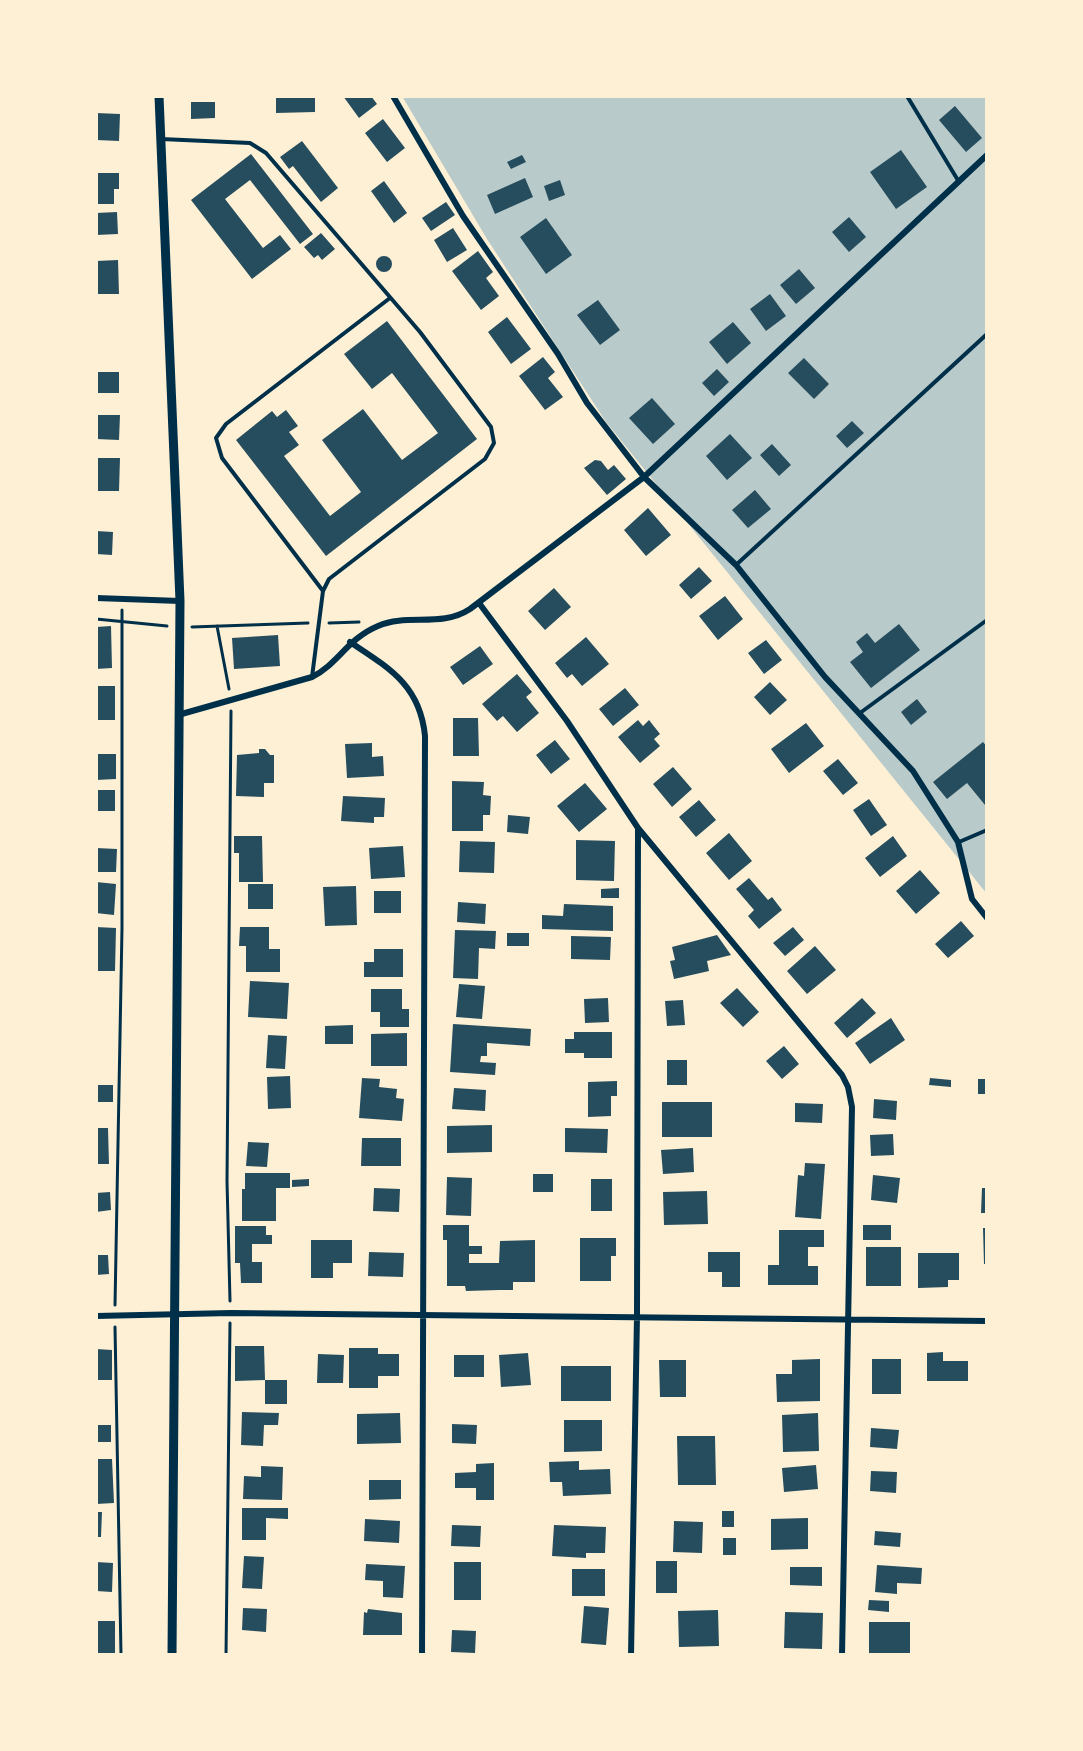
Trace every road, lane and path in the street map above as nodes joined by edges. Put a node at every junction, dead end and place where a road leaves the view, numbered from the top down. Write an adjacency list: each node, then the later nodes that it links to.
1 (159, 96): 4 (street)
2 (393, 96): 9 (street)
3 (908, 96): 6 (lane)
4 (160, 139): 7 (lane); 14 (street)
5 (987, 154): 6 (street)
6 (959, 182): 9 (street)
7 (390, 298): 11 (lane); 11 (lane)
8 (987, 334): 10 (lane)
9 (644, 477): 10 (street); 15 (street)
10 (736, 565): 26 (street)
11 (323, 591): 20 (lane)
12 (96, 598): 13 (street)
13 (122, 601): 14 (street); 18 (path)
14 (180, 601): 22 (street)
15 (479, 603): 23 (street); 28 (street)
16 (96, 619): 18 (path)
17 (987, 620): 26 (lane)
18 (121, 622): 22 (path); 36 (path)
19 (367, 622): 20 (path)
20 (319, 623): 21 (path); 24 (lane)
21 (217, 626): 22 (path); 25 (path)
22 (179, 628): 27 (street)
23 (350, 642): 24 (street); 34 (street)
24 (312, 677): 25 (street)
25 (231, 700): 27 (street); 33 (path)
26 (859, 713): 30 (street)
27 (178, 715): 32 (street)
28 (638, 828): 37 (street); 38 (street)
29 (987, 830): 30 (lane)
30 (958, 842): 31 (street)
31 (987, 918)
32 (174, 1313): 33 (street); 36 (street); 41 (street)
33 (231, 1313): 34 (street); 42 (path)
34 (425, 1315): 37 (street); 43 (street)
35 (96, 1316): 36 (street)
36 (115, 1316): 40 (path)
37 (637, 1316): 38 (street); 44 (street)
38 (848, 1320): 39 (street); 45 (street)
39 (987, 1321)
40 (121, 1655)
41 (172, 1655)
42 (226, 1655)
43 (422, 1655)
44 (631, 1655)
45 (842, 1655)

